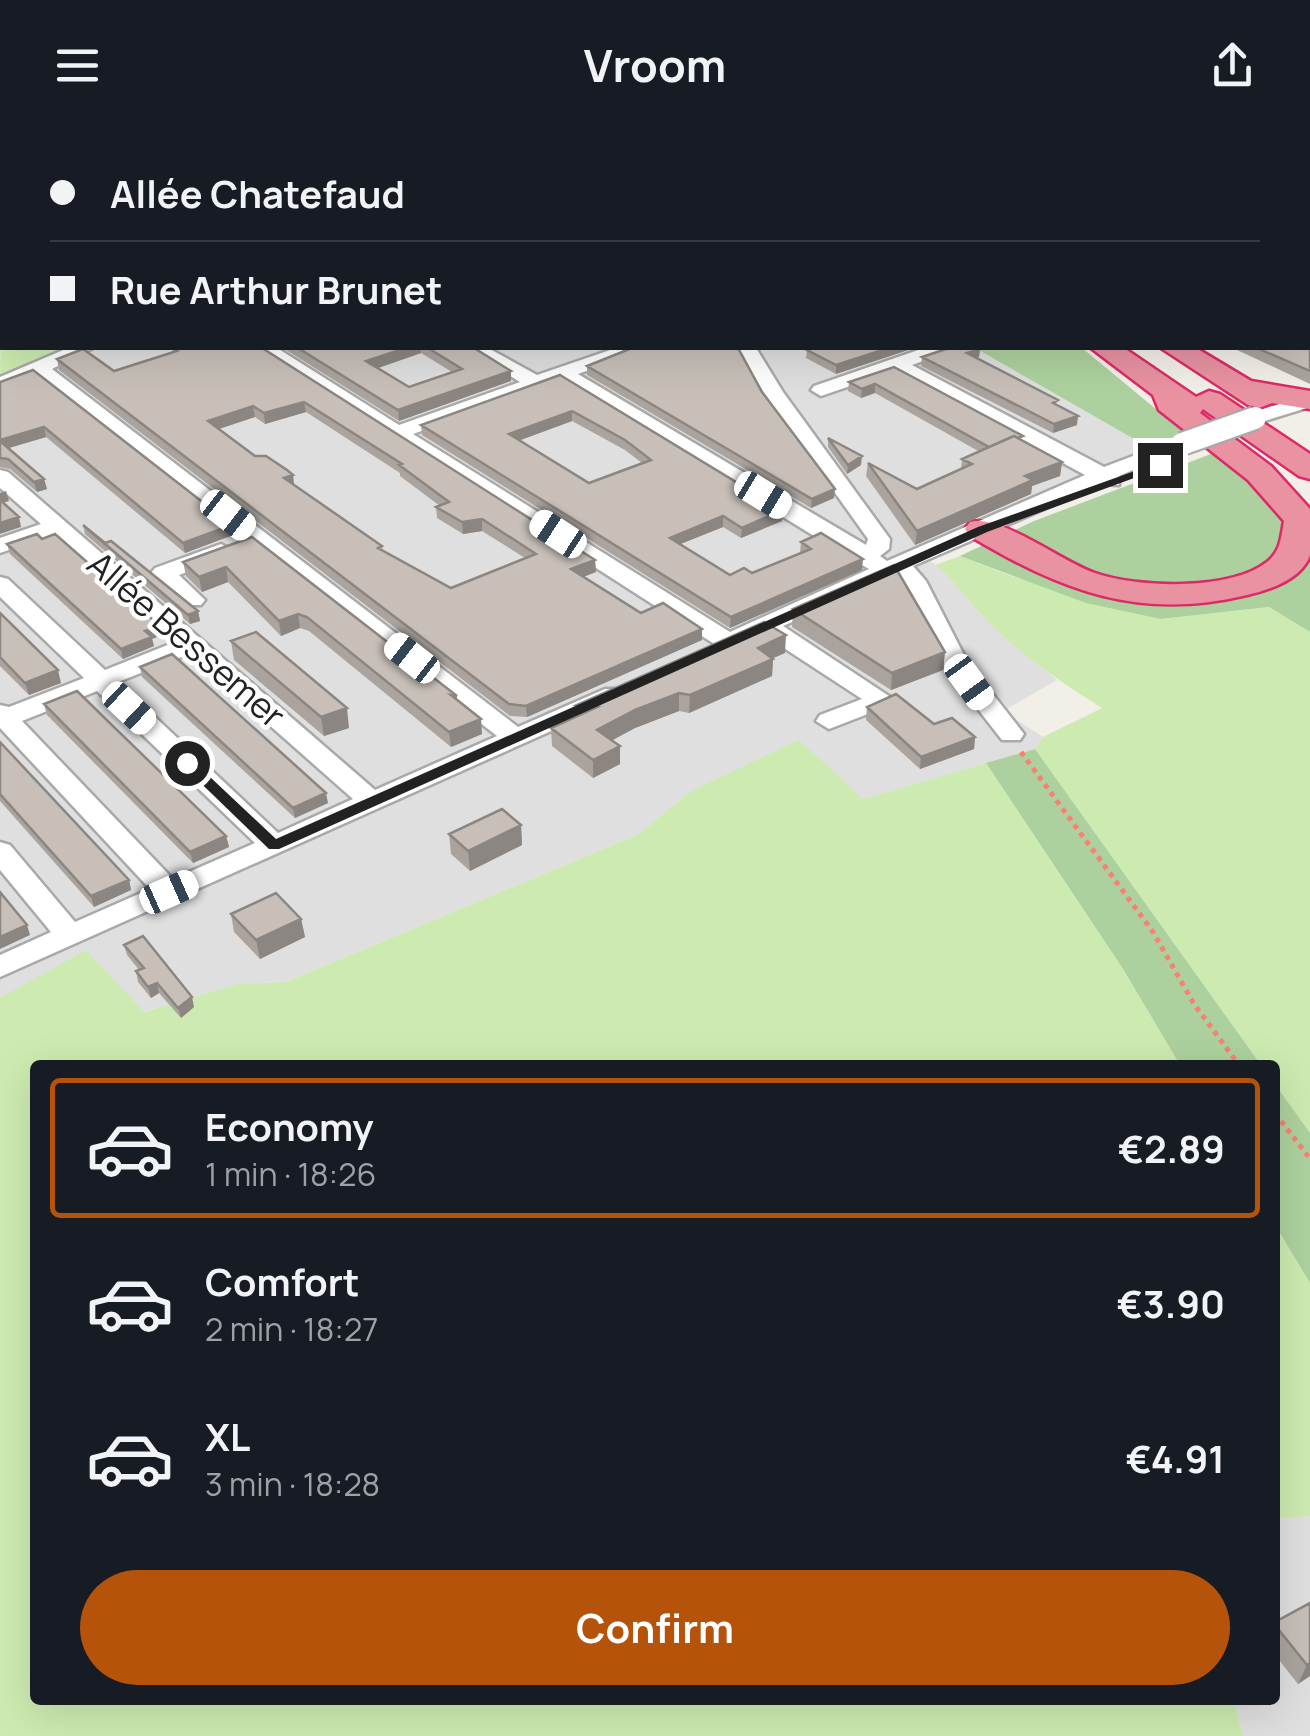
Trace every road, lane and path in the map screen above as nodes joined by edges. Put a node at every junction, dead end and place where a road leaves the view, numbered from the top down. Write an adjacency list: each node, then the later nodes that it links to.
1 (79, 350): 11 (street)
2 (267, 350): 20 (street)
3 (479, 350): 13 (street)
4 (628, 350): 12 (street)
5 (748, 350): 29 (street)
6 (935, 350): 10 (street)
7 (1109, 350): 16 (highway)
8 (1137, 350): 21 (highway)
9 (1179, 350): 19 (highway)
10 (896, 364): 15 (street); 23 (street)
11 (39, 368): 14 (street); 27 (street)
12 (562, 374): 13 (street); 29 (street)
13 (536, 382): 20 (street)
14 (0, 384)
15 (820, 390)
16 (1167, 390): 24 (highway); 26 (highway)
17 (1310, 400): 19 (highway)
18 (1310, 408): 19 (street)
19 (1262, 414): 23 (street)
20 (398, 432): 34 (street)
21 (1310, 469)
22 (0, 477): 25 (street, Allée Bessemer)
23 (1107, 478): 26 (street)
24 (1310, 491)
25 (55, 527): 28 (street); 35 (street, Allée Bessemer)
26 (982, 529): 30 (street)
27 (257, 538): 32 (street); 42 (street)
28 (0, 546)
29 (863, 556): 30 (street)
30 (894, 568): 33 (street); 41 (street)
31 (0, 584): 37 (street)
32 (193, 600)
33 (766, 626): 34 (street); 40 (street)
34 (728, 642): 36 (street)
35 (190, 645): 37 (street); 43 (street, Allée Bessemer)
36 (695, 657)
37 (100, 680): 39 (street); 44 (street)
38 (645, 680): 42 (street)
39 (2, 717): 46 (street)
40 (829, 721)
41 (1011, 734): 49 (path)
42 (516, 738): 43 (street)
43 (372, 801): 44 (street)
44 (274, 845): 46 (street)
45 (0, 851): 47 (street)
46 (169, 892): 47 (street)
47 (70, 935): 48 (street)
48 (0, 967)
49 (1235, 1060)
50 (1280, 1120): 51 (path)
51 (1310, 1159)

